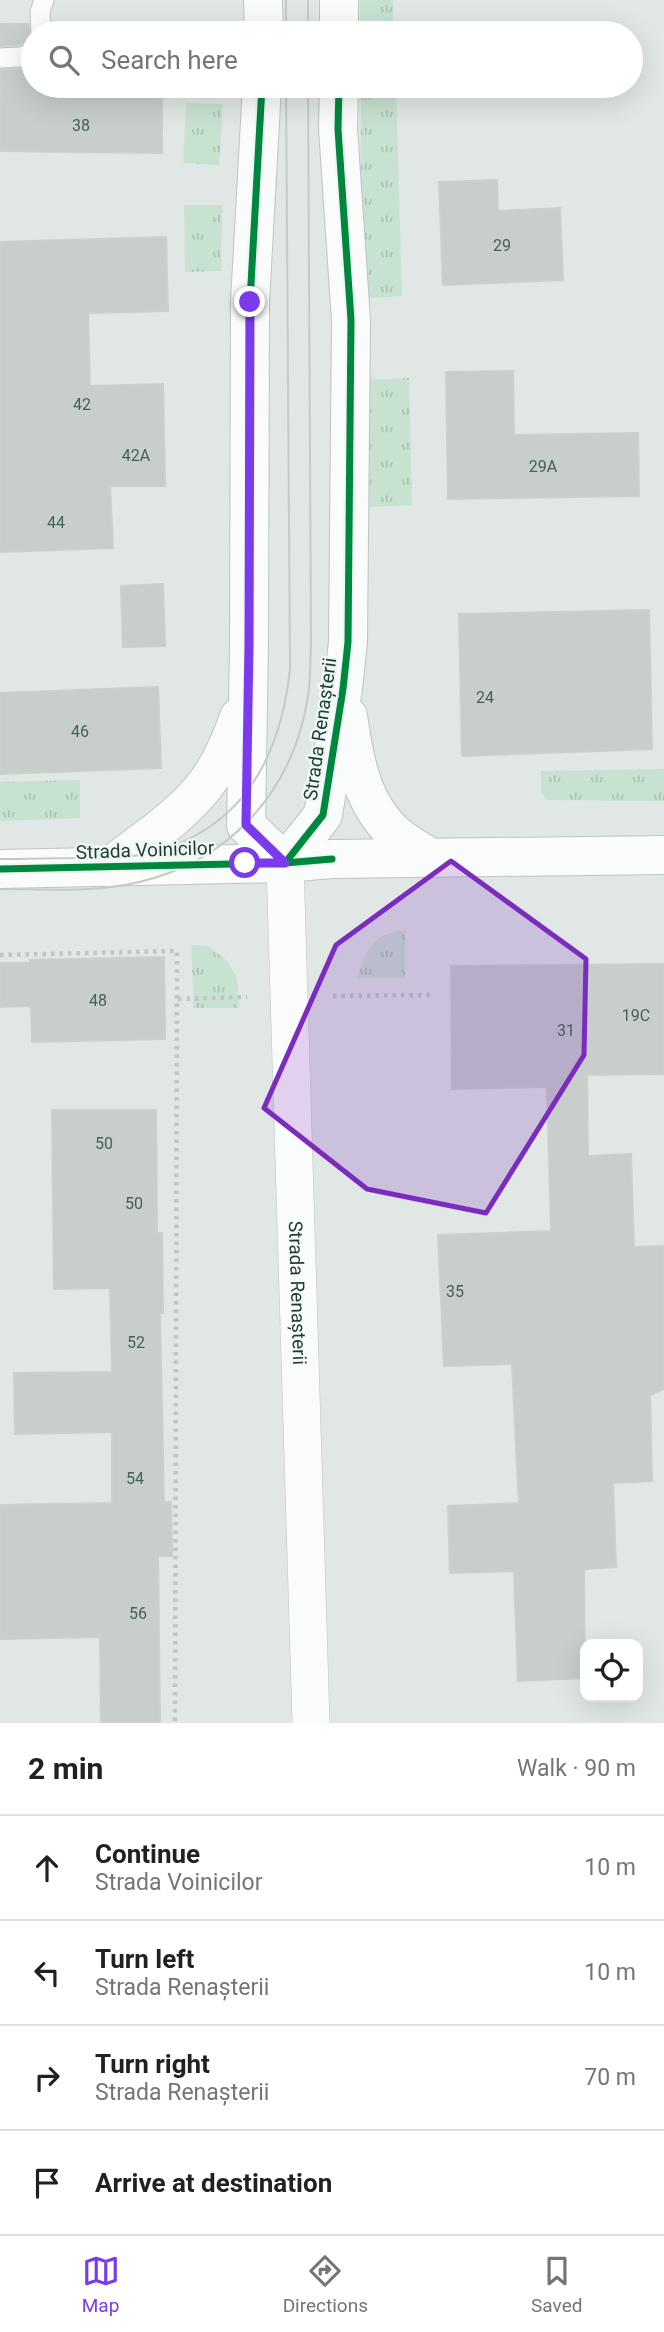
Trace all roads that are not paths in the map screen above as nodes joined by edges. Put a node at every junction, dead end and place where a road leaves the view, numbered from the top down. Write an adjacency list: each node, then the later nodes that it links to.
1 (44, 0): 4 (lane)
2 (263, 0): 5 (street)
3 (339, 0): 6 (street)
4 (40, 21)
5 (264, 21)
6 (339, 21)
7 (21, 57): 8 (lane)
8 (0, 58)
9 (261, 98): 11 (street)
10 (338, 98): 12 (street, Strada Renașterii)
11 (248, 678): 15 (street); 16 (street)
12 (343, 689): 14 (street); 15 (street, Strada Renașterii)
13 (664, 855): 14 (street, Strada Voinicilor)
14 (430, 858): 15 (street, Strada Voinicilor)
15 (285, 863): 16 (street, Strada Voinicilor); 18 (street, Strada Renașterii)
16 (108, 867): 17 (street, Strada Voinicilor)
17 (0, 869)
18 (311, 1723)

